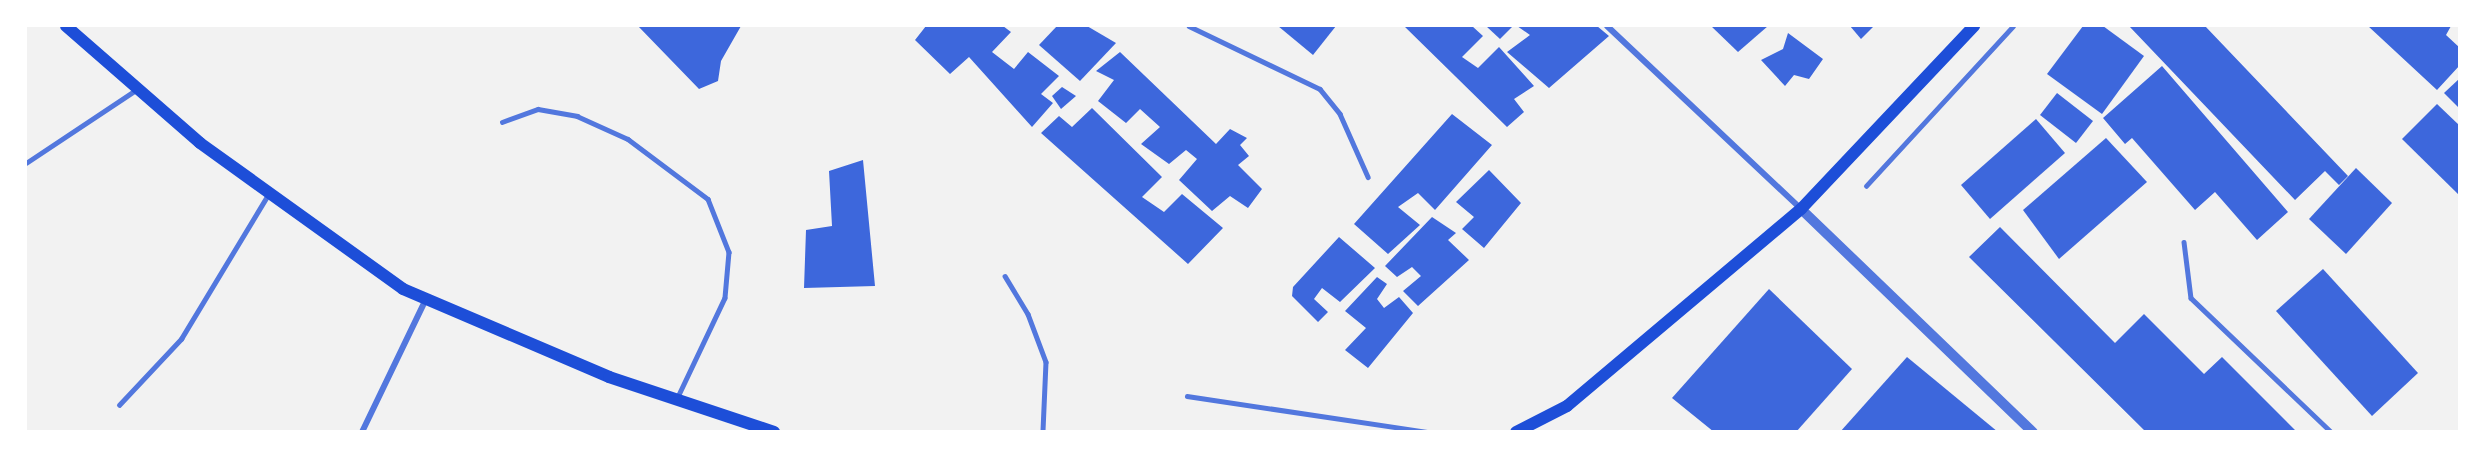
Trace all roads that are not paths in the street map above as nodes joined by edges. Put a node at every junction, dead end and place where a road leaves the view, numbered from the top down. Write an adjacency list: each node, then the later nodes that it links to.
1 (66, 26): 6 (main road)
2 (1189, 26): 9 (lane)
3 (1607, 26): 12 (street)
4 (1974, 26): 12 (main road)
5 (2013, 26): 10 (lane)
6 (138, 89): 8 (lane); 11 (main road)
7 (502, 122): 17 (lane)
8 (26, 163)
9 (1368, 177)
10 (1866, 186)
11 (268, 195): 15 (main road); 18 (lane)
12 (1801, 209): 23 (main road); 24 (street)
13 (2184, 242): 25 (lane)
14 (1005, 276): 21 (lane)
15 (426, 299): 17 (main road); 19 (street)
16 (1187, 396): 22 (lane)
17 (677, 400): 20 (main road)
18 (119, 405)
19 (362, 432)
20 (774, 432)
21 (1044, 432)
22 (1428, 432)
23 (1516, 432)
24 (2033, 432)
25 (2331, 432)

